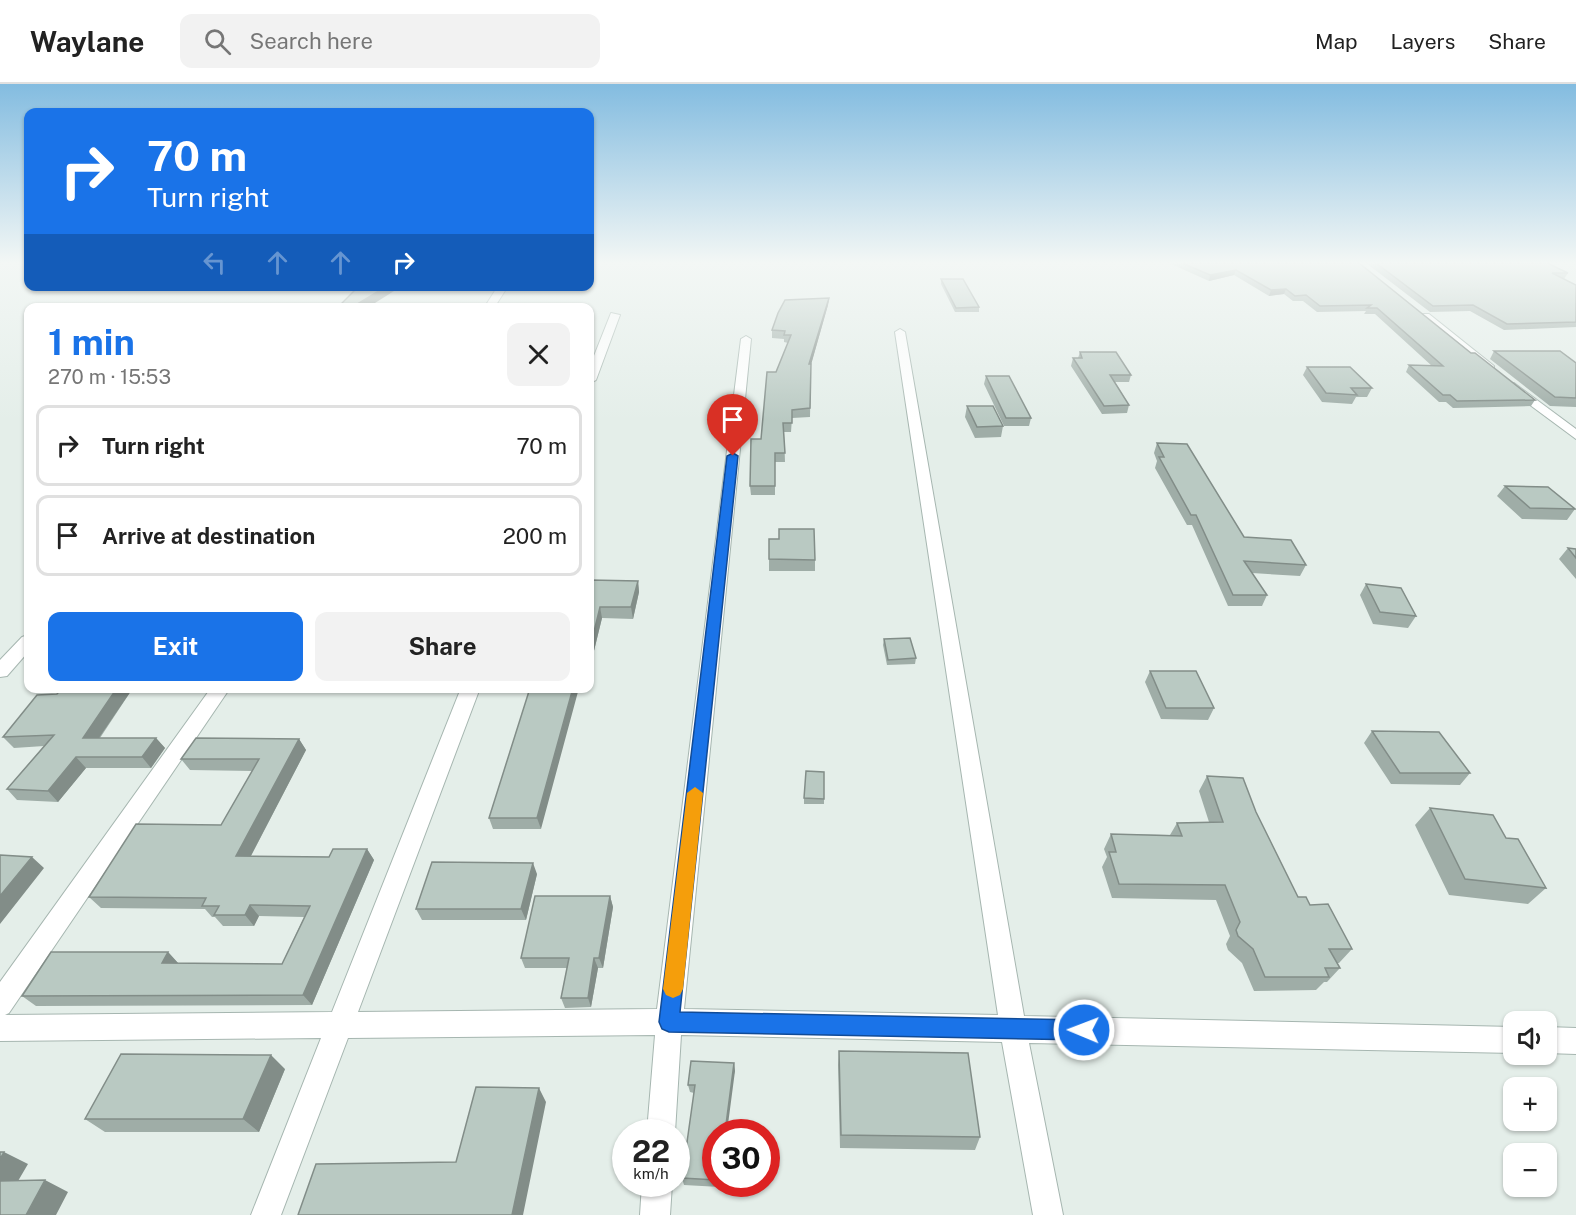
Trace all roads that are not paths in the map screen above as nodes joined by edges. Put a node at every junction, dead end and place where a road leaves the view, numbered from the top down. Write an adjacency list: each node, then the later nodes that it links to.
1 (615, 315): 5 (street)
2 (1424, 316): 6 (street)
3 (900, 332): 15 (street)
4 (746, 339): 12 (street)
5 (594, 370)
6 (1576, 435)
7 (24, 645): 8 (street)
8 (0, 671)
9 (218, 693): 11 (street)
10 (469, 693): 13 (street)
11 (0, 1004)
12 (669, 1022): 13 (street); 15 (street); 19 (street)
13 (341, 1026): 14 (street); 21 (street)
14 (0, 1028)
15 (1013, 1029): 16 (street); 23 (street)
16 (1503, 1040)
17 (1557, 1040): 18 (street)
18 (1576, 1041)
19 (662, 1119)
20 (656, 1197): 22 (street)
21 (266, 1215)
22 (655, 1215)
23 (1048, 1215)

